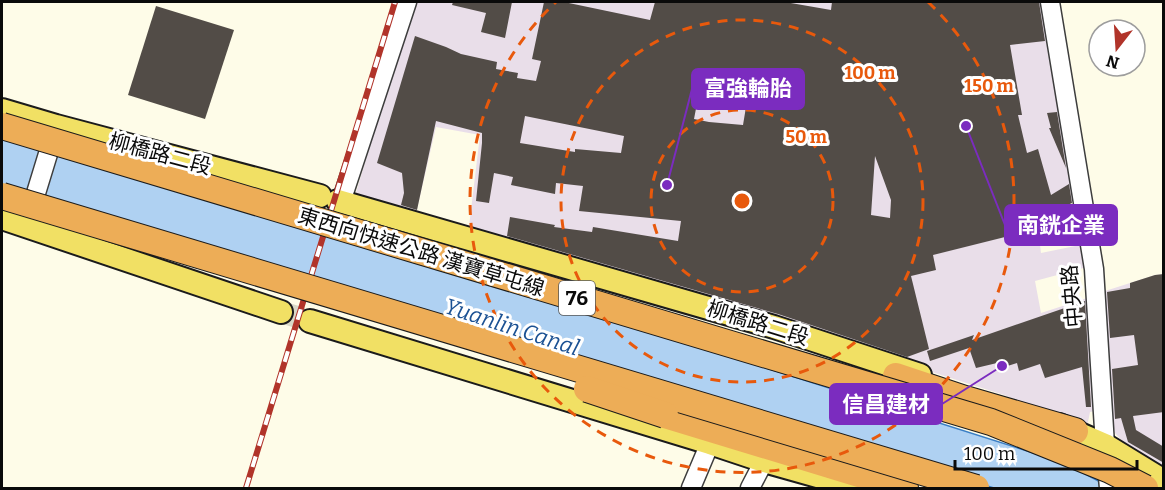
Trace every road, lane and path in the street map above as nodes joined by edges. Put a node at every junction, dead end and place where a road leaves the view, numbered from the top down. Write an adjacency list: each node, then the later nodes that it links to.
1 (407, 2): 7 (street)
2 (1050, 2): 15 (street, 中央路)
3 (2, 110): 5 (main road, 柳橋路二段)
4 (2, 126): 5 (highway, 東西向快速公路 漢寶草屯線 / 76, bridge)
5 (56, 139): 7 (main road, 柳橋路二段); 10 (street); 13 (highway); 24 (highway, 東西向快速公路 漢寶草屯線 / 76, bridge)
6 (2, 196): 9 (highway, bridge)
7 (333, 200): 13 (main road, 柳橋路二段)
8 (2, 218): 10 (main road)
9 (92, 223): 22 (highway, bridge); 23 (highway, bridge)
10 (26, 226): 11 (main road)
11 (281, 312)
12 (310, 321): 14 (main road)
13 (1075, 431): 15 (main road, 柳橋路二段)
14 (710, 443): 16 (main road); 19 (street)
15 (1105, 445): 17 (main road, 柳橋路二段); 18 (street, 中央路)
16 (764, 461): 20 (street); 21 (main road)
17 (1164, 481)
18 (1109, 482)
19 (691, 489)
20 (750, 489)
21 (860, 489)
22 (905, 489)
23 (976, 489)
24 (1145, 489)

